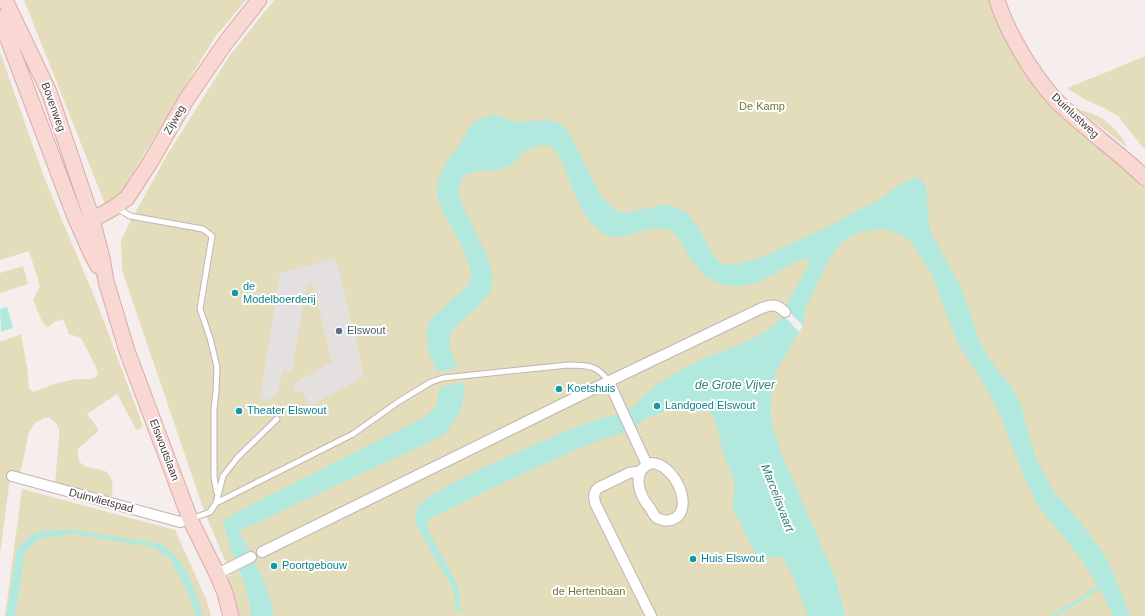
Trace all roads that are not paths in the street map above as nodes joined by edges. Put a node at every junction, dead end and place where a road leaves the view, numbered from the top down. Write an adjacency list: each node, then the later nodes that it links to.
1 (5, 0): 7 (street, Bovenweg)
2 (259, 0): 6 (street, Zijweg)
3 (997, 0): 5 (street, Duinlustweg)
4 (0, 18): 7 (street, Bovenweg)
5 (1145, 178)
6 (115, 207): 7 (street, Zijweg); 13 (lane)
7 (85, 221): 15 (street, Elswoutslaan)
8 (785, 312): 9 (street)
9 (609, 382): 11 (street); 14 (lane); 16 (street)
10 (277, 419): 13 (lane)
11 (644, 468): 11 (street); 20 (street)
12 (12, 476): 15 (street, Duinvlietspad)
13 (217, 493): 14 (lane)
14 (216, 503): 15 (lane)
15 (190, 519): 18 (street, Elswoutslaan)
16 (262, 552)
17 (251, 557): 18 (street)
18 (217, 574): 19 (street, Elswoutslaan)
19 (231, 616)
20 (650, 616)

